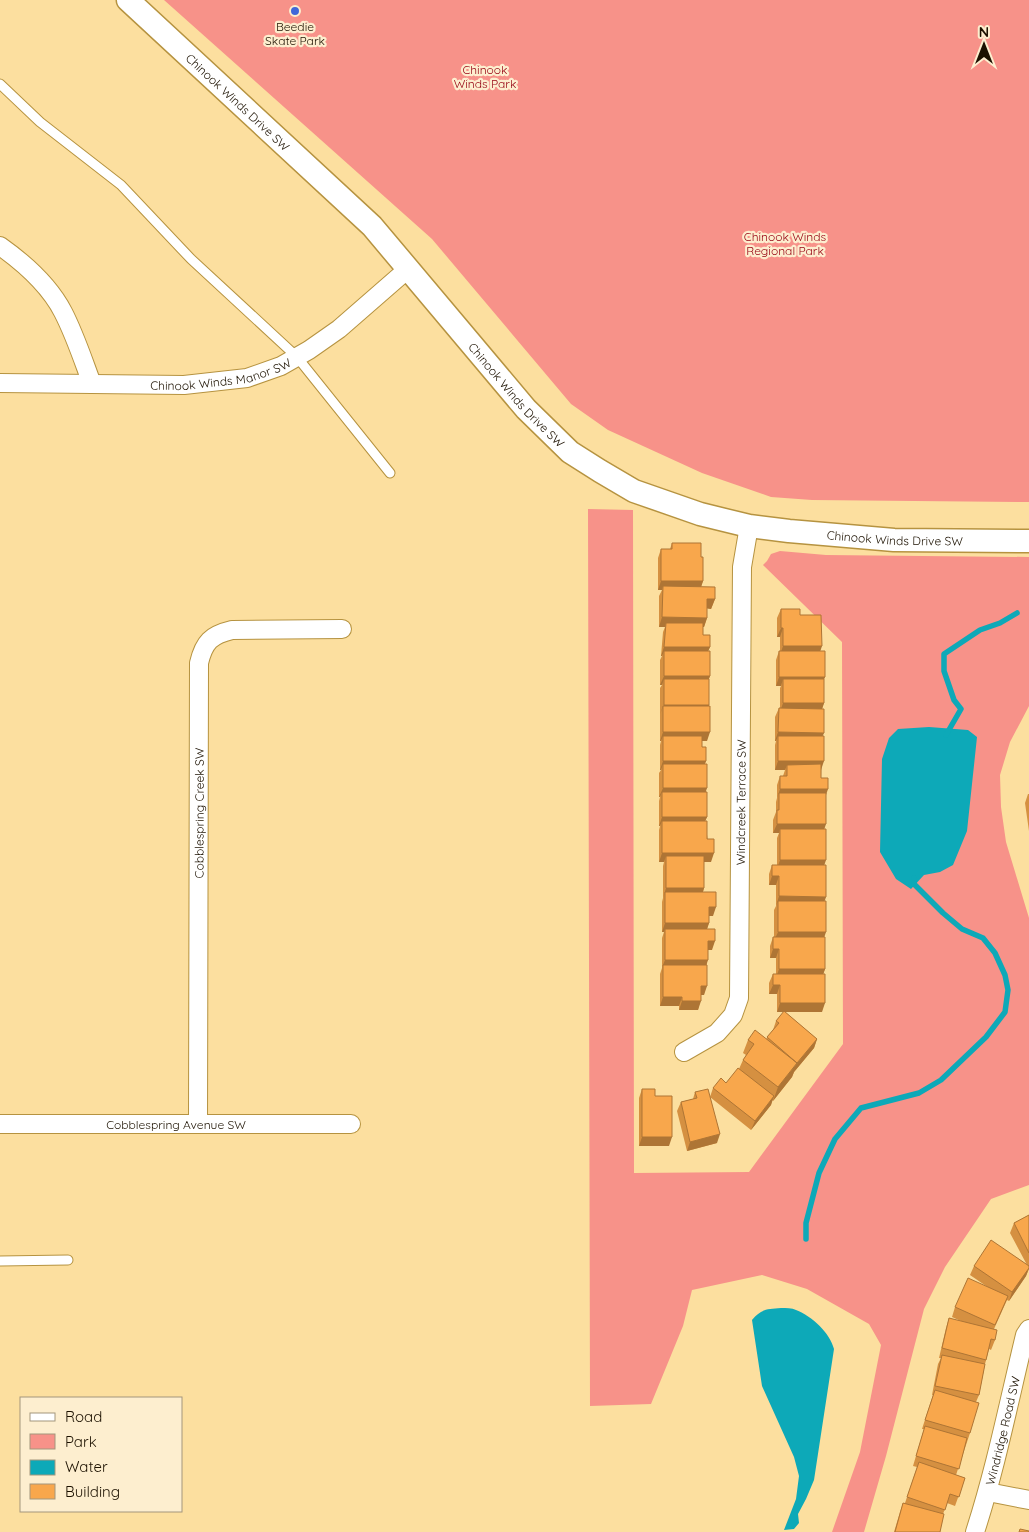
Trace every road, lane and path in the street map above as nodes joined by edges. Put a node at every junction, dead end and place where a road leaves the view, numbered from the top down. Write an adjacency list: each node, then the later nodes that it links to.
1 (128, 0): 4 (street, Chinook Winds Drive SW)
2 (0, 84): 5 (lane)
3 (0, 246): 7 (street)
4 (409, 268): 5 (street, Chinook Winds Manor SW); 9 (street, Chinook Winds Drive SW)
5 (297, 357): 7 (street, Chinook Winds Manor SW); 8 (lane)
6 (0, 383): 7 (street, Chinook Winds Manor SW)
7 (92, 384)
8 (390, 473)
9 (749, 526): 10 (street, Chinook Winds Drive SW); 12 (street, Windcreek Terrace SW)
10 (1029, 541)
11 (342, 629): 14 (street, Cobblespring Creek SW)
12 (684, 1052)
13 (0, 1124): 14 (street, Cobblespring Avenue SW)
14 (198, 1124): 15 (street, Cobblespring Avenue SW)
15 (351, 1124)
16 (68, 1260): 17 (lane)
17 (0, 1261)
18 (1029, 1329): 19 (street, Windridge Road SW)
19 (988, 1492): 20 (street); 21 (street, Windridge Road SW)
20 (1029, 1500)
21 (975, 1532)

